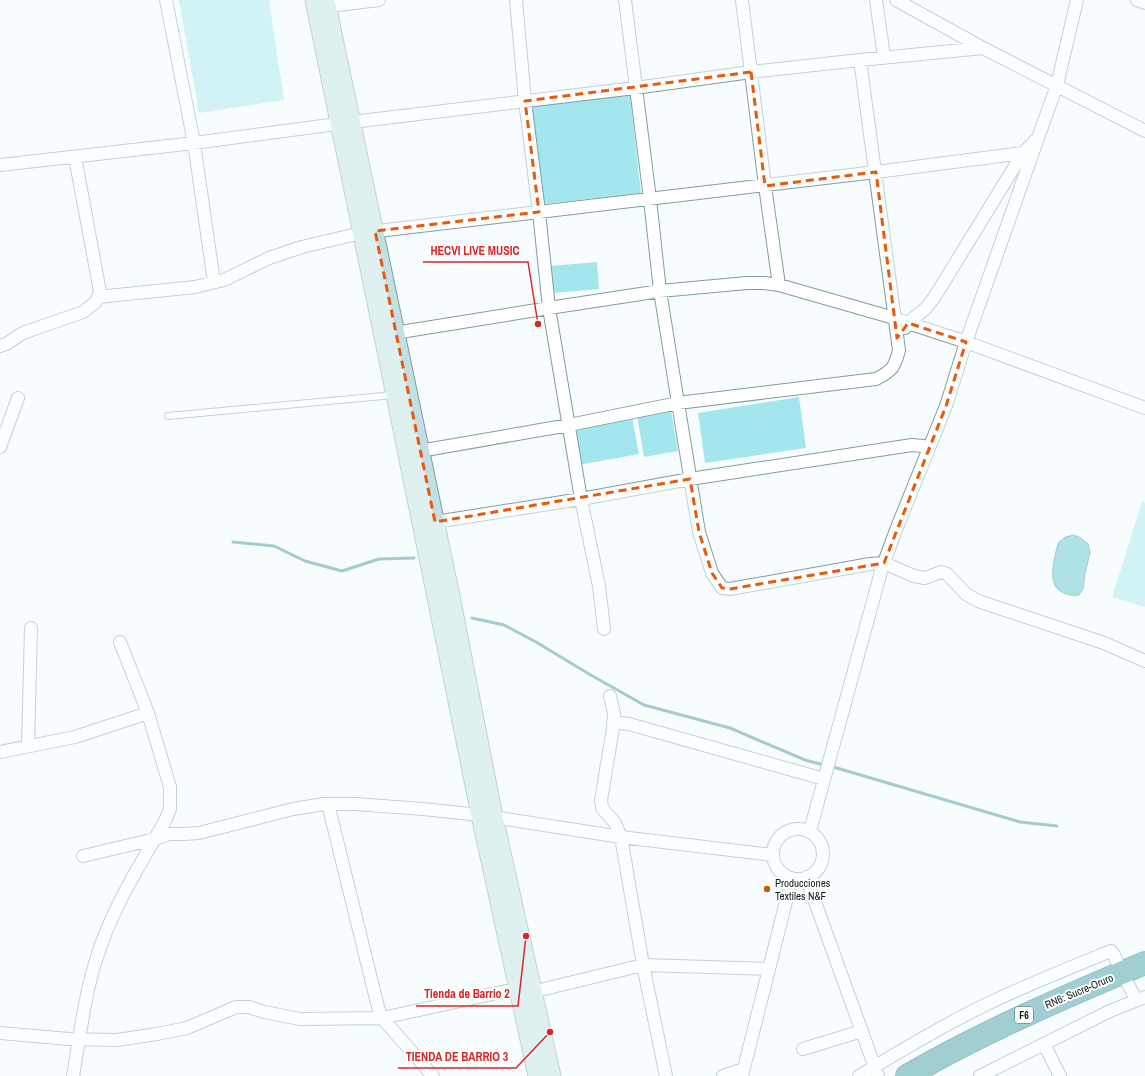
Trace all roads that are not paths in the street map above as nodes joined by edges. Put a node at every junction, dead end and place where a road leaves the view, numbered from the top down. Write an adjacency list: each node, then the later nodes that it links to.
1 (166, 0): 22 (street)
2 (379, 0): 10 (street)
3 (516, 0): 18 (street)
4 (624, 0): 17 (street)
5 (742, 0): 15 (street)
6 (876, 0): 13 (street)
7 (896, 0): 12 (street)
8 (1077, 0): 16 (street)
9 (1137, 0): 11 (street)
10 (321, 4): 19 (street)
11 (1145, 4)
12 (983, 48): 13 (street); 16 (street)
13 (884, 57): 14 (street)
14 (860, 60): 15 (street); 26 (street)
15 (751, 72): 17 (street); 27 (street)
16 (1057, 85): 20 (street); 21 (street)
17 (635, 88): 18 (street); 28 (street)
18 (525, 101): 19 (street); 29 (street)
19 (346, 122): 22 (street); 30 (street)
20 (1145, 130)
21 (1038, 138): 23 (street); 40 (street)
22 (194, 143): 24 (street); 31 (street)
23 (1023, 153): 26 (street); 37 (street)
24 (75, 156): 25 (street); 34 (street)
25 (0, 165)
26 (876, 172): 27 (street); 36 (street)
27 (765, 186): 28 (street); 32 (street)
28 (650, 200): 29 (street); 33 (street)
29 (539, 212): 30 (street); 35 (street)
30 (368, 232): 31 (street); 38 (street)
31 (214, 282): 34 (street)
32 (779, 286): 33 (street); 36 (street)
33 (660, 291): 35 (street); 44 (street)
34 (98, 297): 41 (street)
35 (549, 308): 38 (street); 47 (street)
36 (894, 318): 37 (street); 39 (street)
37 (908, 323): 39 (street); 40 (street)
38 (389, 334): 42 (street); 50 (street)
39 (897, 338): 44 (street)
40 (966, 342): 45 (street); 49 (street)
41 (0, 346)
42 (395, 395): 46 (lane); 50 (street)
43 (18, 398): 48 (street)
44 (678, 403): 47 (street); 51 (street)
45 (1145, 408)
46 (168, 416)
47 (568, 425): 50 (street); 52 (street)
48 (0, 447)
49 (929, 448): 51 (street); 54 (street)
50 (414, 452): 53 (street); 66 (street)
51 (690, 479): 52 (street); 54 (street)
52 (580, 500): 53 (street); 56 (street)
53 (435, 522): 66 (street)
54 (884, 563): 58 (street); 64 (street)
55 (31, 628): 62 (street)
56 (604, 629)
57 (120, 642): 60 (street)
58 (1145, 661)
59 (610, 696): 61 (street)
60 (148, 714): 62 (street); 69 (street)
61 (613, 722): 64 (street); 68 (street)
62 (28, 746): 63 (street)
63 (0, 752)
64 (824, 779): 67 (street)
65 (328, 804): 66 (street); 69 (street); 80 (street)
66 (487, 816): 68 (street); 78 (street)
67 (810, 832): 70 (street); 73 (street)
68 (621, 837): 70 (street); 75 (street)
69 (155, 839): 71 (street); 83 (street)
70 (773, 855): 72 (street)
71 (82, 856)
72 (792, 878): 73 (street); 76 (street)
73 (806, 878): 81 (street)
74 (1145, 963): 77 (highway, RN6: Sucre-Oruro / F6)
75 (643, 965): 76 (street); 78 (street); 92 (street)
76 (769, 969): 87 (street)
77 (1122, 973): 79 (street); 86 (street); 95 (highway, RN6: Sucre-Oruro / F6)
78 (525, 990): 80 (street); 90 (street); 91 (street)
79 (1141, 998): 84 (street)
80 (382, 1018): 83 (street); 89 (street)
81 (862, 1031): 85 (street); 86 (street)
82 (0, 1033): 83 (street)
83 (78, 1039): 88 (street)
84 (1044, 1044): 96 (street); 97 (street)
85 (803, 1049)
86 (876, 1071): 94 (street)
87 (743, 1072): 93 (street)
88 (73, 1076)
89 (433, 1076)
90 (537, 1076)
91 (552, 1076)
92 (666, 1076)
93 (723, 1076)
94 (859, 1076)
95 (907, 1076)
96 (980, 1076)
97 (1060, 1076)

